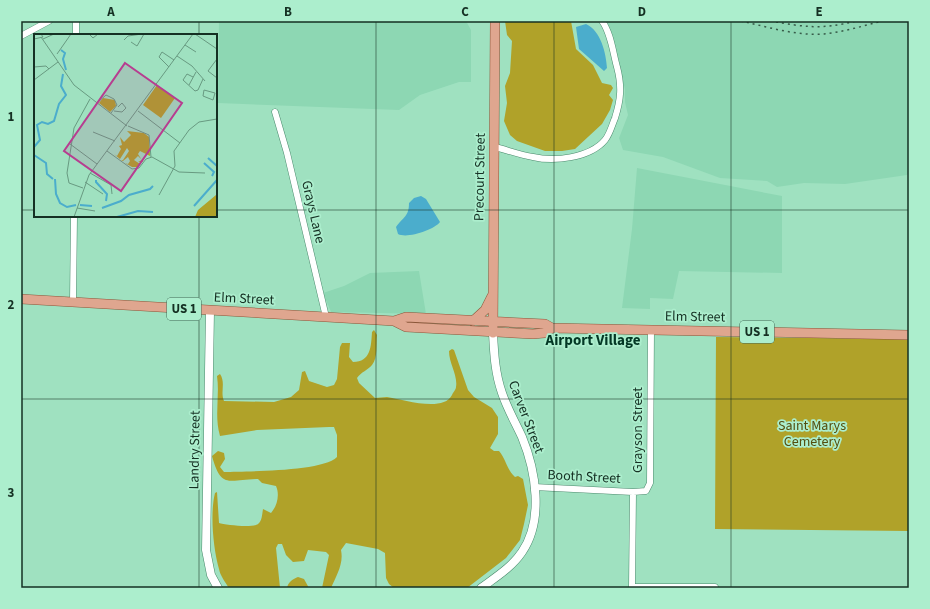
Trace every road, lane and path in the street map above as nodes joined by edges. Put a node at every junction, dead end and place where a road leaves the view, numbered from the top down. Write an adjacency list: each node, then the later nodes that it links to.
1 (49, 21): 6 (street)
2 (76, 21): 5 (street)
3 (495, 21): 8 (main road, Precourt Street)
4 (602, 21): 8 (street)
5 (76, 34)
6 (21, 36)
7 (274, 112): 14 (street, Grays Lane)
8 (495, 146): 10 (main road, Precourt Street)
9 (74, 217): 12 (street)
10 (493, 293): 16 (main road); 17 (main road, Precourt Street)
11 (21, 299): 12 (main road, Elm Street / US 1)
12 (73, 302): 13 (main road, Elm Street / US 1)
13 (210, 311): 14 (main road, Elm Street / US 1); 25 (street, Landry Street)
14 (326, 317): 15 (main road, Elm Street / US 1)
15 (394, 321): 16 (main road, Elm Street / US 1); 20 (main road, Elm Street / US 1)
16 (473, 321): 17 (main road, Elm Street / US 1)
17 (493, 322): 18 (main road, Elm Street / US 1); 20 (main road, Precourt Street)
18 (552, 328): 19 (main road, Elm Street / US 1); 20 (main road, Elm Street / US 1)
19 (651, 330): 21 (main road, Elm Street / US 1); 23 (street, Grayson Street)
20 (493, 333): 22 (street, Carver Street)
21 (909, 335)
22 (534, 487): 23 (street, Booth Street); 26 (street)
23 (633, 492): 27 (street, Grayson Street)
24 (715, 587): 28 (street)
25 (218, 588)
26 (481, 588)
27 (632, 588): 28 (street)
28 (691, 588)

